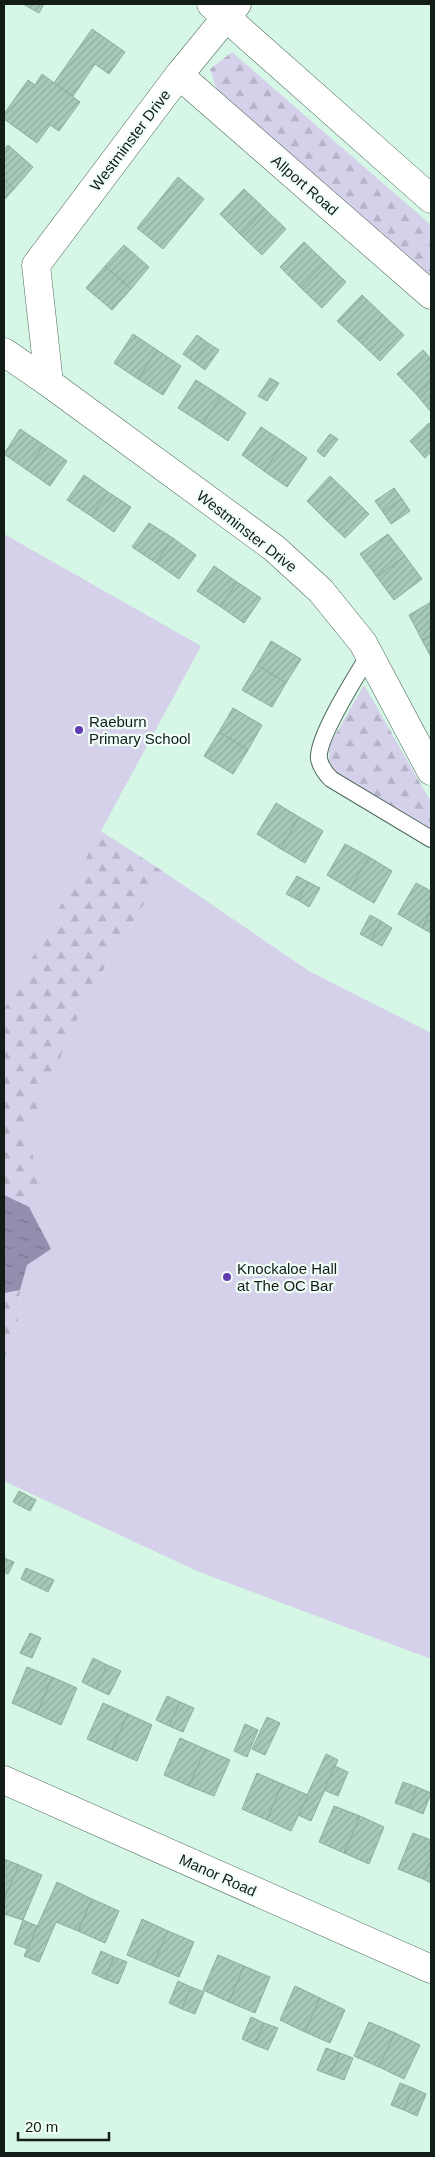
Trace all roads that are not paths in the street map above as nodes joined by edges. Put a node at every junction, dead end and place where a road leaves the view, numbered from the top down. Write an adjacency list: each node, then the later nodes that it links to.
1 (224, 8): 2 (street, Westminster Drive); 3 (street)
2 (179, 75): 4 (street, Allport Road); 6 (street, Westminster Drive)
3 (431, 198)
4 (431, 295)
5 (4, 352): 6 (street, Westminster Drive)
6 (48, 383): 7 (street, Westminster Drive)
7 (369, 655): 8 (street, Westminster Drive); 9 (lane)
8 (431, 771)
9 (431, 839)
10 (4, 1780): 11 (street, Manor Road)
11 (431, 1969)

